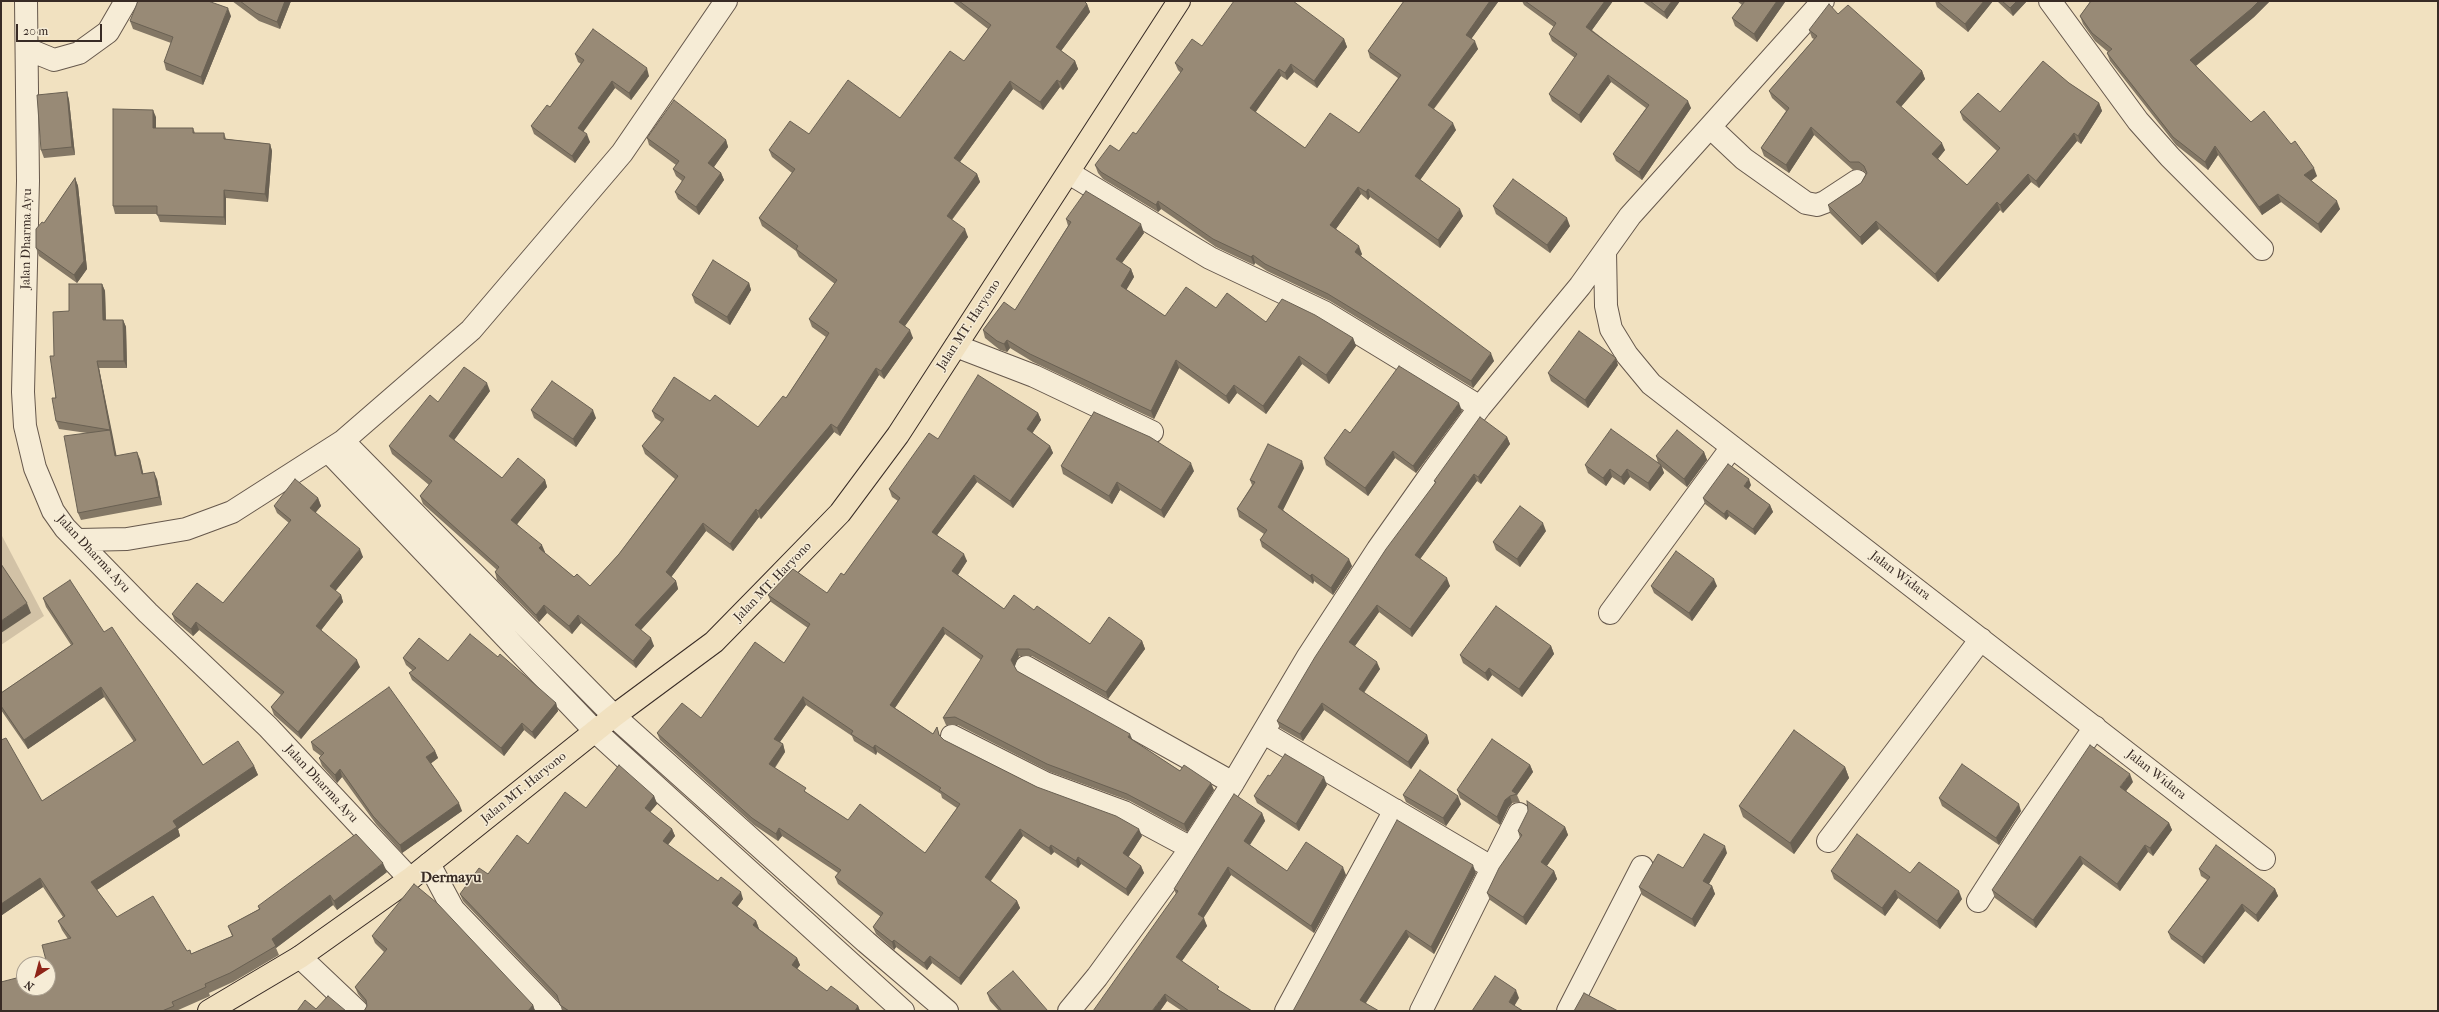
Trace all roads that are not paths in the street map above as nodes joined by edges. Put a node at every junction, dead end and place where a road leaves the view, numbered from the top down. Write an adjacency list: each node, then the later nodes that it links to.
1 (26, 1): 7 (street, Jalan Dharma Ayu)
2 (126, 1): 7 (street)
3 (726, 1): 16 (street)
4 (1179, 1): 9 (main road, Jalan MT. Haryono)
5 (1822, 1): 8 (street)
6 (2050, 1): 11 (street)
7 (27, 49): 18 (street, Jalan Dharma Ayu)
8 (1710, 127): 10 (street); 12 (street)
9 (1069, 173): 13 (main road, Jalan MT. Haryono); 14 (street)
10 (1857, 181)
11 (2262, 249)
12 (1605, 251): 14 (street); 17 (street, Jalan Widara)
13 (956, 346): 15 (street); 22 (main road, Jalan MT. Haryono)
14 (1480, 407): 25 (street)
15 (1152, 432)
16 (336, 446): 18 (street); 22 (street); 24 (street)
17 (1732, 447): 19 (street); 20 (street, Jalan Widara)
18 (79, 540): 36 (street, Jalan Dharma Ayu)
19 (1610, 613)
20 (1981, 639): 23 (street, Jalan Widara); 30 (street)
21 (1026, 667): 27 (street)
22 (614, 716): 24 (main road, Jalan MT. Haryono); 43 (street)
23 (2095, 727): 32 (street, Jalan Widara); 37 (street)
24 (595, 731): 33 (main road, Jalan MT. Haryono); 42 (street)
25 (1264, 733): 27 (street); 28 (street)
26 (952, 736): 31 (street)
27 (1233, 783): 31 (street)
28 (1395, 810): 34 (street); 45 (street)
29 (1519, 814): 34 (street)
30 (1828, 841)
31 (1191, 848): 44 (street)
32 (2264, 859)
33 (429, 864): 36 (main road, Jalan MT. Haryono); 41 (street)
34 (1491, 867): 46 (street)
35 (1642, 867): 47 (street)
36 (410, 878): 38 (main road, Jalan MT. Haryono)
37 (1978, 901)
38 (300, 957): 39 (main road, Jalan MT. Haryono); 40 (street)
39 (209, 1011)
40 (357, 1011)
41 (551, 1011)
42 (903, 1011)
43 (947, 1011)
44 (1069, 1011)
45 (1286, 1011)
46 (1421, 1011)
47 (1568, 1011)

